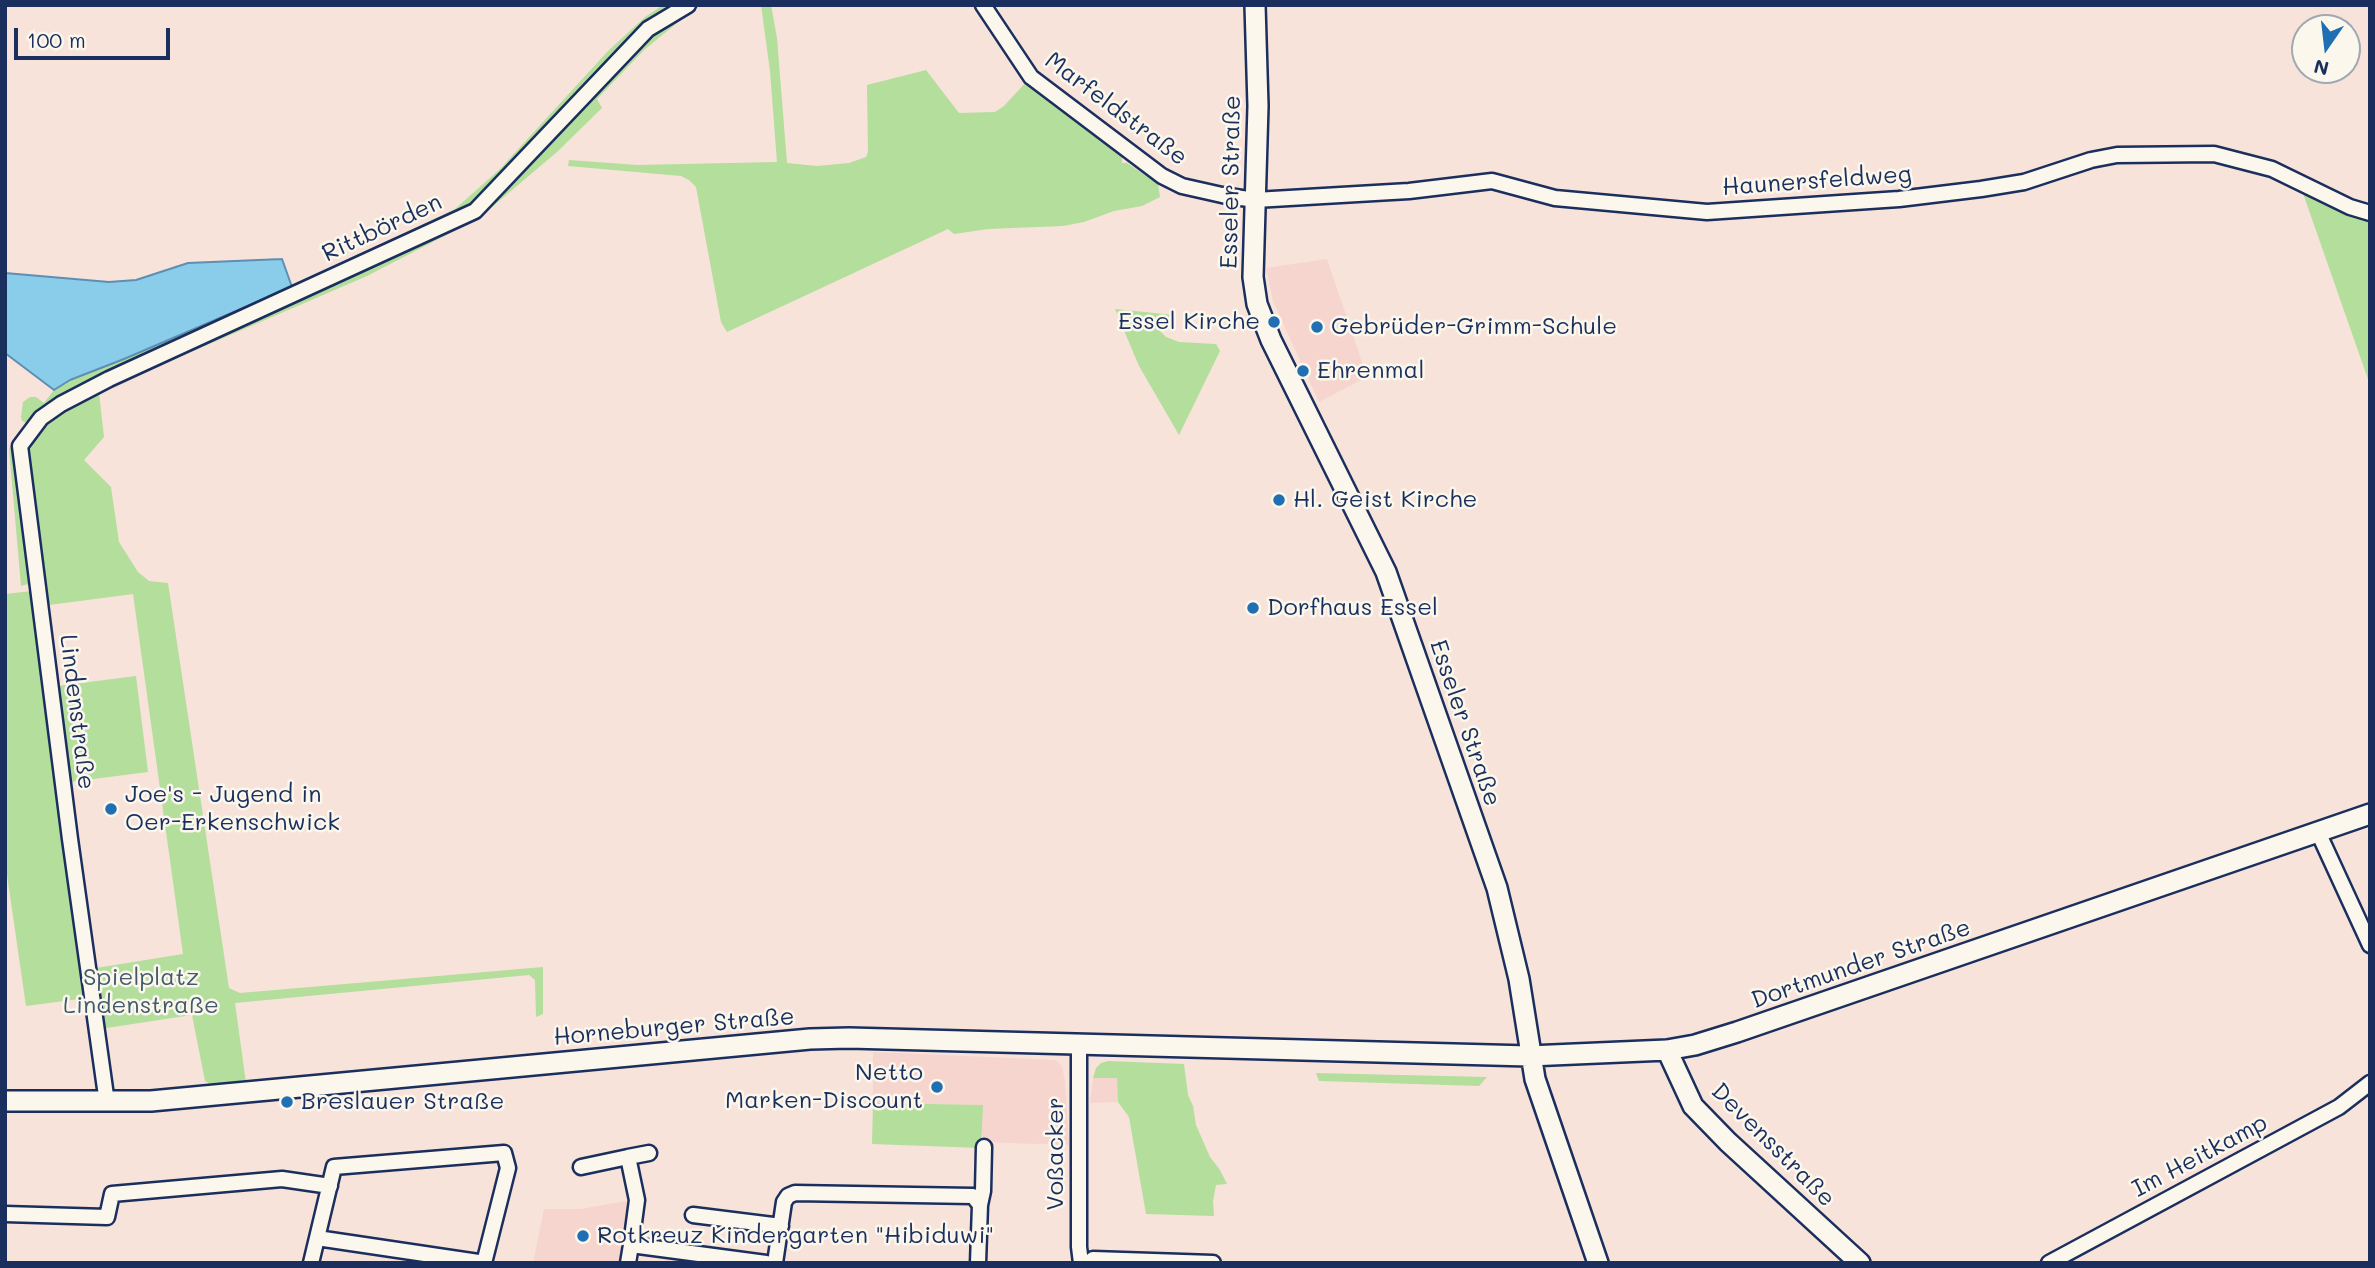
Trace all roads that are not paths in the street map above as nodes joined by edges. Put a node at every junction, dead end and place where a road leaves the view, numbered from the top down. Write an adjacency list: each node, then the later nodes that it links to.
1 (688, 5): 6 (street, Rittbörden)
2 (984, 5): 4 (street, Marfeldstraße)
3 (1255, 5): 4 (main road, Esseler Straße)
4 (1255, 200): 5 (street, Haunersfeldweg); 13 (main road, Esseler Straße)
5 (2370, 213)
6 (41, 418): 16 (street, Lindenstraße)
7 (2370, 814): 8 (main road, Dortmunder Straße)
8 (2318, 832): 9 (street); 11 (main road, Dortmunder Straße)
9 (2370, 945)
10 (1079, 1045): 12 (main road, Horneburger Straße); 16 (main road, Horneburger Straße); 34 (street, Voßacker)
11 (1667, 1050): 13 (main road, Dortmunder Straße); 38 (main road, Devensstraße)
12 (1349, 1053): 13 (main road, Dortmunder Straße)
13 (1529, 1056): 37 (main road, Esseler Straße)
14 (2370, 1083): 39 (street, Im Heitkamp)
15 (5, 1101): 16 (main road, Horneburger Straße)
16 (107, 1102)
17 (984, 1147): 22 (street)
18 (649, 1153): 19 (street)
19 (628, 1157): 20 (street); 27 (street)
20 (581, 1167)
21 (330, 1186): 23 (street); 26 (street); 29 (street)
22 (980, 1205): 25 (street); 33 (street)
23 (5, 1214)
24 (693, 1215): 25 (street)
25 (781, 1226): 32 (street)
26 (317, 1237): 28 (street); 29 (street)
27 (631, 1245): 30 (street); 31 (street)
28 (311, 1263)
29 (484, 1263)
30 (628, 1263)
31 (766, 1263)
32 (775, 1263)
33 (978, 1263)
34 (1081, 1263)
35 (1088, 1263): 36 (street)
36 (1213, 1263)
37 (1598, 1263)
38 (1860, 1263)
39 (2049, 1263)

